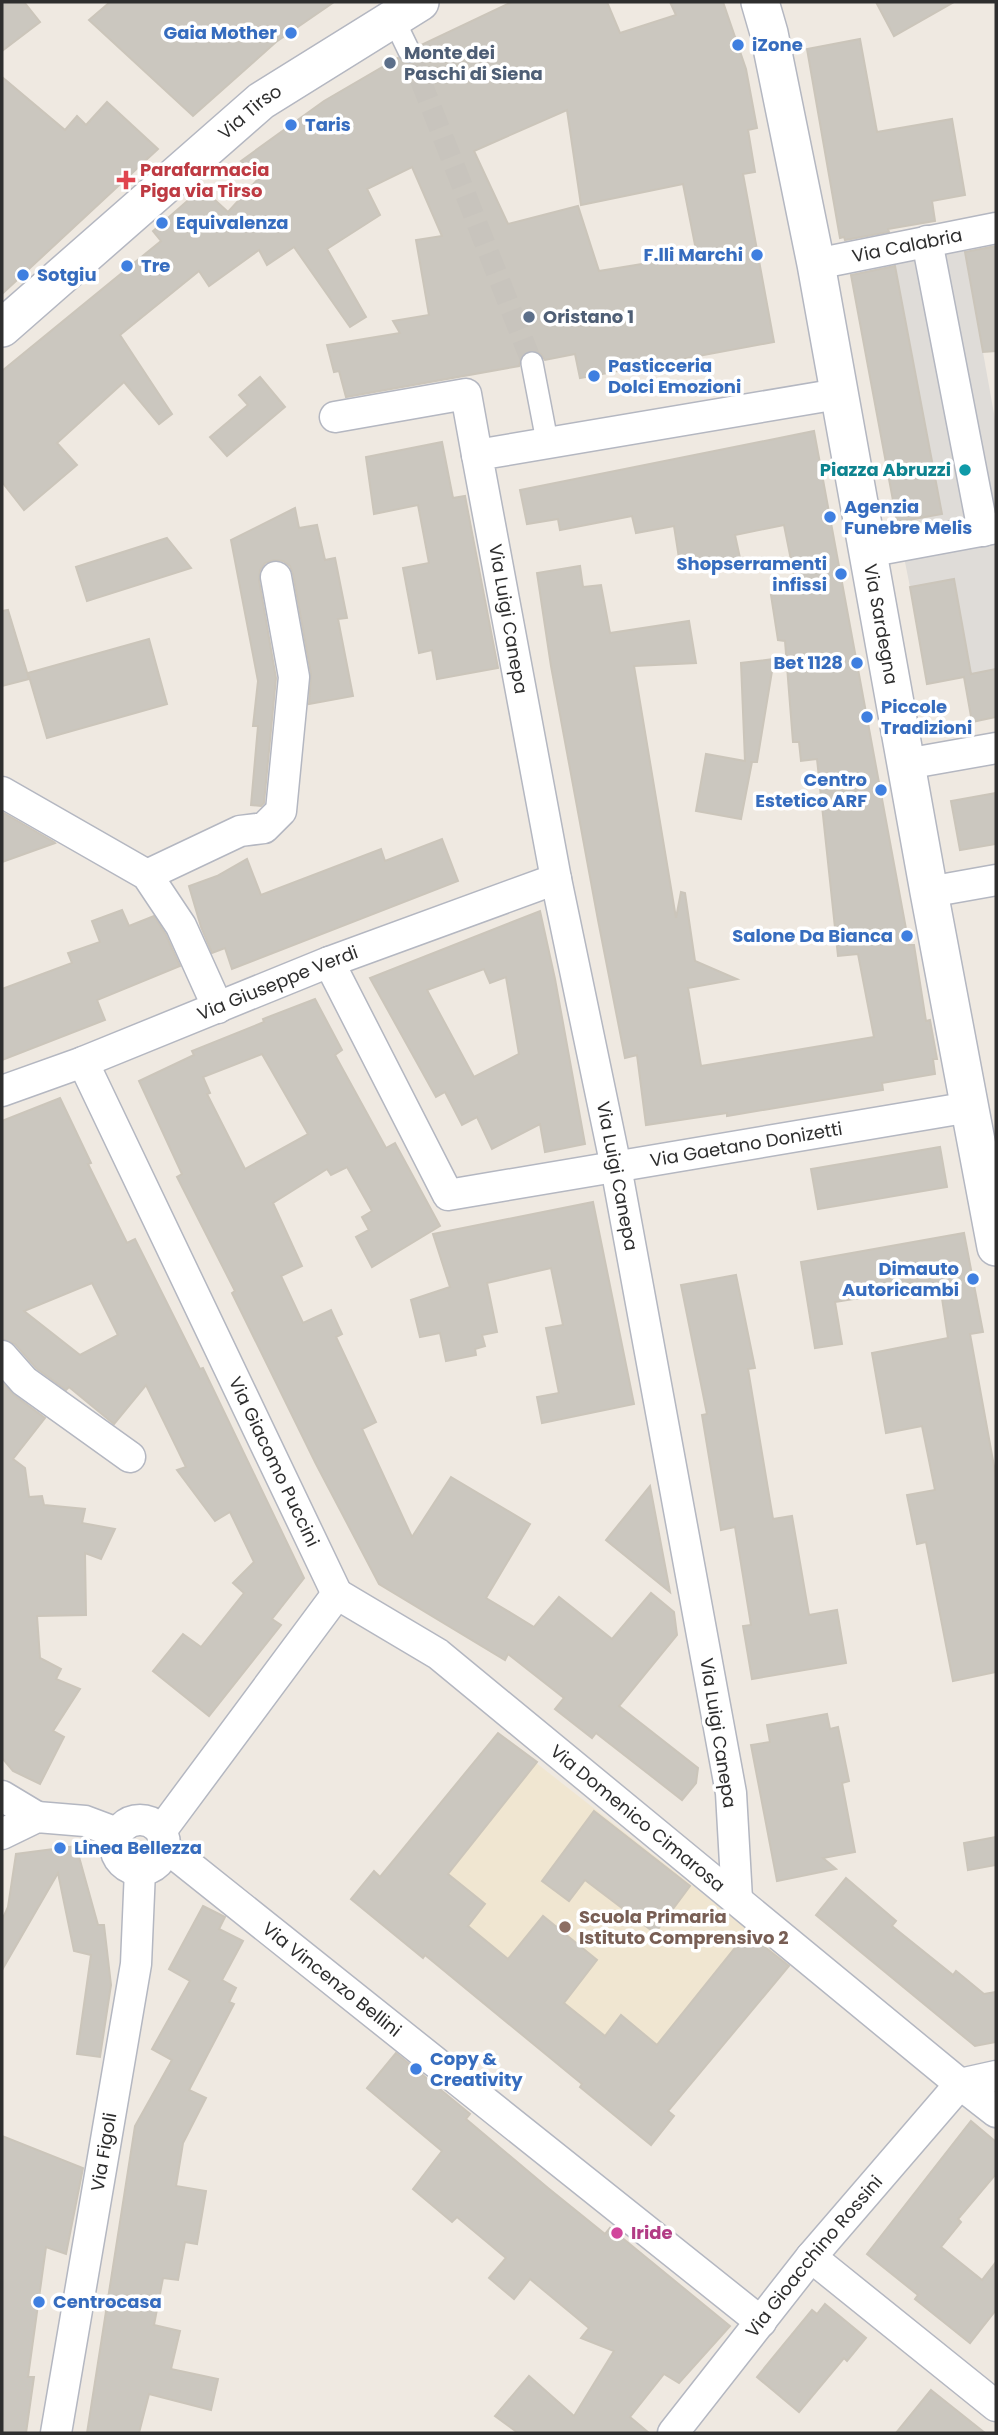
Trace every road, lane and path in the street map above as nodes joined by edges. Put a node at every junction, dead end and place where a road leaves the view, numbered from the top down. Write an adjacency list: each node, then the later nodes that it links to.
1 (760, 2): 6 (street, Via Sardegna)
2 (407, 10): 3 (street); 7 (street, Via Tirso)
3 (410, 51)
4 (996, 228): 5 (street, Via Calabria)
5 (927, 241): 6 (street, Via Calabria); 13 (street)
6 (816, 264): 9 (street, Via Sardegna)
7 (2, 328)
8 (532, 363): 11 (street)
9 (838, 394): 11 (street); 14 (street, Via Sardegna)
10 (335, 417): 12 (street, Via Luigi Canepa)
11 (547, 441): 12 (street)
12 (477, 455): 20 (street, Via Luigi Canepa)
13 (990, 529): 14 (street)
14 (867, 552): 17 (street, Via Sardegna)
15 (276, 577): 19 (street)
16 (996, 748): 17 (street)
17 (906, 764): 22 (street, Via Sardegna)
18 (2, 792): 19 (street)
19 (147, 875): 24 (street)
20 (556, 879): 23 (street, Via Giuseppe Verdi); 28 (street, Via Luigi Canepa)
21 (996, 880): 22 (street)
22 (929, 892): 27 (street, Via Sardegna)
23 (329, 962): 24 (street, Via Giuseppe Verdi); 28 (street, Via Gaetano Donizetti)
24 (218, 1008): 25 (street, Via Giuseppe Verdi)
25 (83, 1062): 26 (street, Via Giuseppe Verdi); 32 (street, Via Giacomo Puccini)
26 (2, 1091)
27 (970, 1107): 28 (street, Via Gaetano Donizetti); 29 (street, Via Sardegna)
28 (616, 1167): 39 (street, Via Luigi Canepa)
29 (996, 1247)
30 (2, 1356): 31 (street)
31 (130, 1457)
32 (337, 1594): 37 (street); 39 (street, Via Domenico Cimarosa)
33 (2, 1796): 34 (street)
34 (37, 1817): 35 (street); 36 (street)
35 (117, 1833): 37 (street); 38 (street)
36 (2, 1834)
37 (163, 1841): 38 (street); 44 (street, Via Vincenzo Bellini)
38 (140, 1870): 46 (street, Via Figoli)
39 (737, 1899): 41 (street, Via Domenico Cimarosa)
40 (996, 2076): 41 (street)
41 (960, 2084): 42 (street, Via Domenico Cimarosa); 43 (street, Via Gioacchino Rossini)
42 (996, 2112)
43 (811, 2257): 44 (street, Via Gioacchino Rossini); 45 (street)
44 (761, 2322): 47 (street, Via Gioacchino Rossini)
45 (996, 2406)
46 (56, 2433)
47 (673, 2433)

